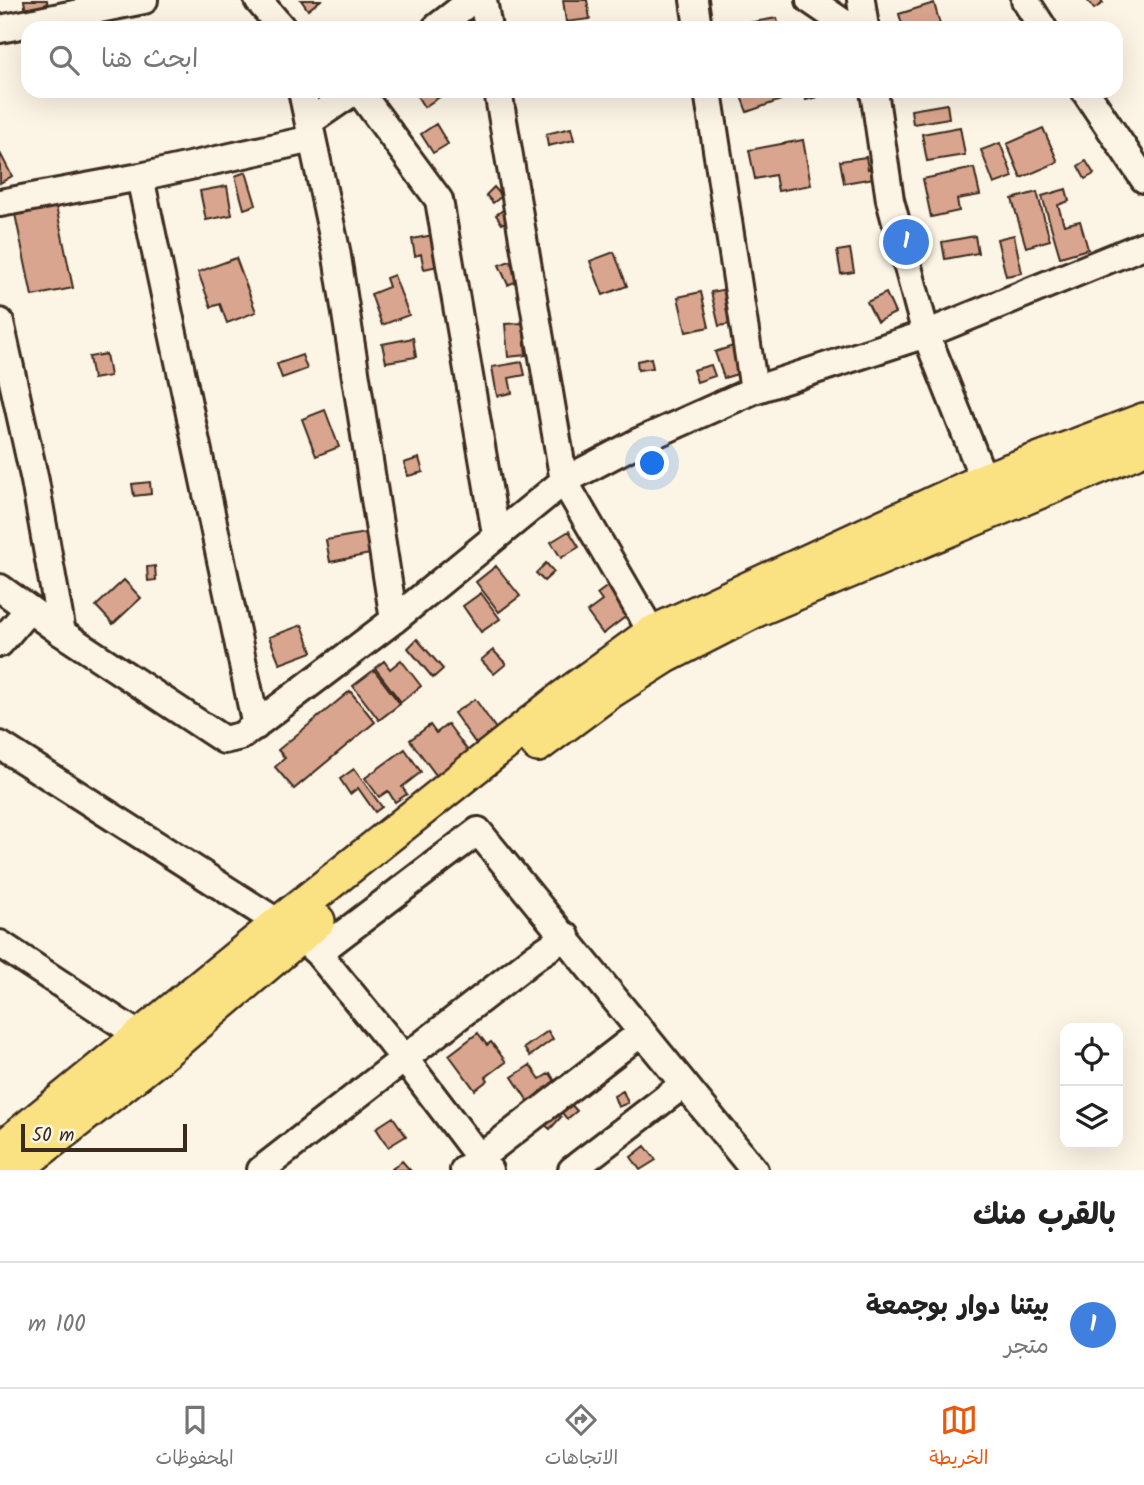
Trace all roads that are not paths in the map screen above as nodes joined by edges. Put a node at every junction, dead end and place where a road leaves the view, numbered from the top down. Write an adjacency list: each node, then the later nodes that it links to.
1 (144, 0): 9 (street)
2 (258, 0): 10 (street)
3 (472, 0): 11 (street)
4 (483, 0): 12 (street)
5 (694, 0): 13 (street)
6 (810, 0): 14 (street)
7 (861, 0): 15 (street)
8 (1025, 0): 16 (street)
9 (40, 21)
10 (276, 21)
11 (445, 21)
12 (487, 21)
13 (697, 21)
14 (841, 21)
15 (864, 21)
16 (1038, 21)
17 (21, 25): 18 (street)
18 (0, 29)
19 (304, 98): 26 (street)
20 (349, 98): 26 (street)
21 (362, 98): 38 (street)
22 (499, 98): 37 (street)
23 (709, 98): 33 (street)
24 (875, 98): 32 (street)
25 (1090, 98): 28 (street)
26 (311, 131): 27 (street); 41 (street)
27 (140, 177): 29 (street); 45 (street)
28 (1144, 179)
29 (0, 203)
30 (1144, 245): 32 (street)
31 (0, 322): 42 (street)
32 (926, 334): 33 (street); 36 (street)
33 (754, 390): 37 (street)
34 (1144, 420): 36 (main road)
35 (1144, 448): 44 (main road)
36 (984, 480): 44 (main road)
37 (564, 481): 38 (street); 44 (street)
38 (496, 534): 41 (street)
39 (0, 588): 40 (street)
40 (29, 609): 42 (street); 43 (street)
41 (394, 620): 45 (street)
42 (62, 633): 45 (street)
43 (0, 643)
44 (658, 645): 48 (main road)
45 (256, 726)
46 (0, 745): 48 (street)
47 (566, 936): 48 (street); 50 (street); 52 (street)
48 (299, 937): 51 (main road); 52 (street); 56 (main road)
49 (0, 944): 51 (street)
50 (642, 1032): 53 (street); 55 (street)
51 (140, 1036): 54 (main road)
52 (404, 1058): 55 (street); 57 (street)
53 (684, 1084): 58 (street); 59 (street)
54 (0, 1150)
55 (477, 1166)
56 (15, 1170)
57 (261, 1170)
58 (572, 1170)
59 (754, 1170)

